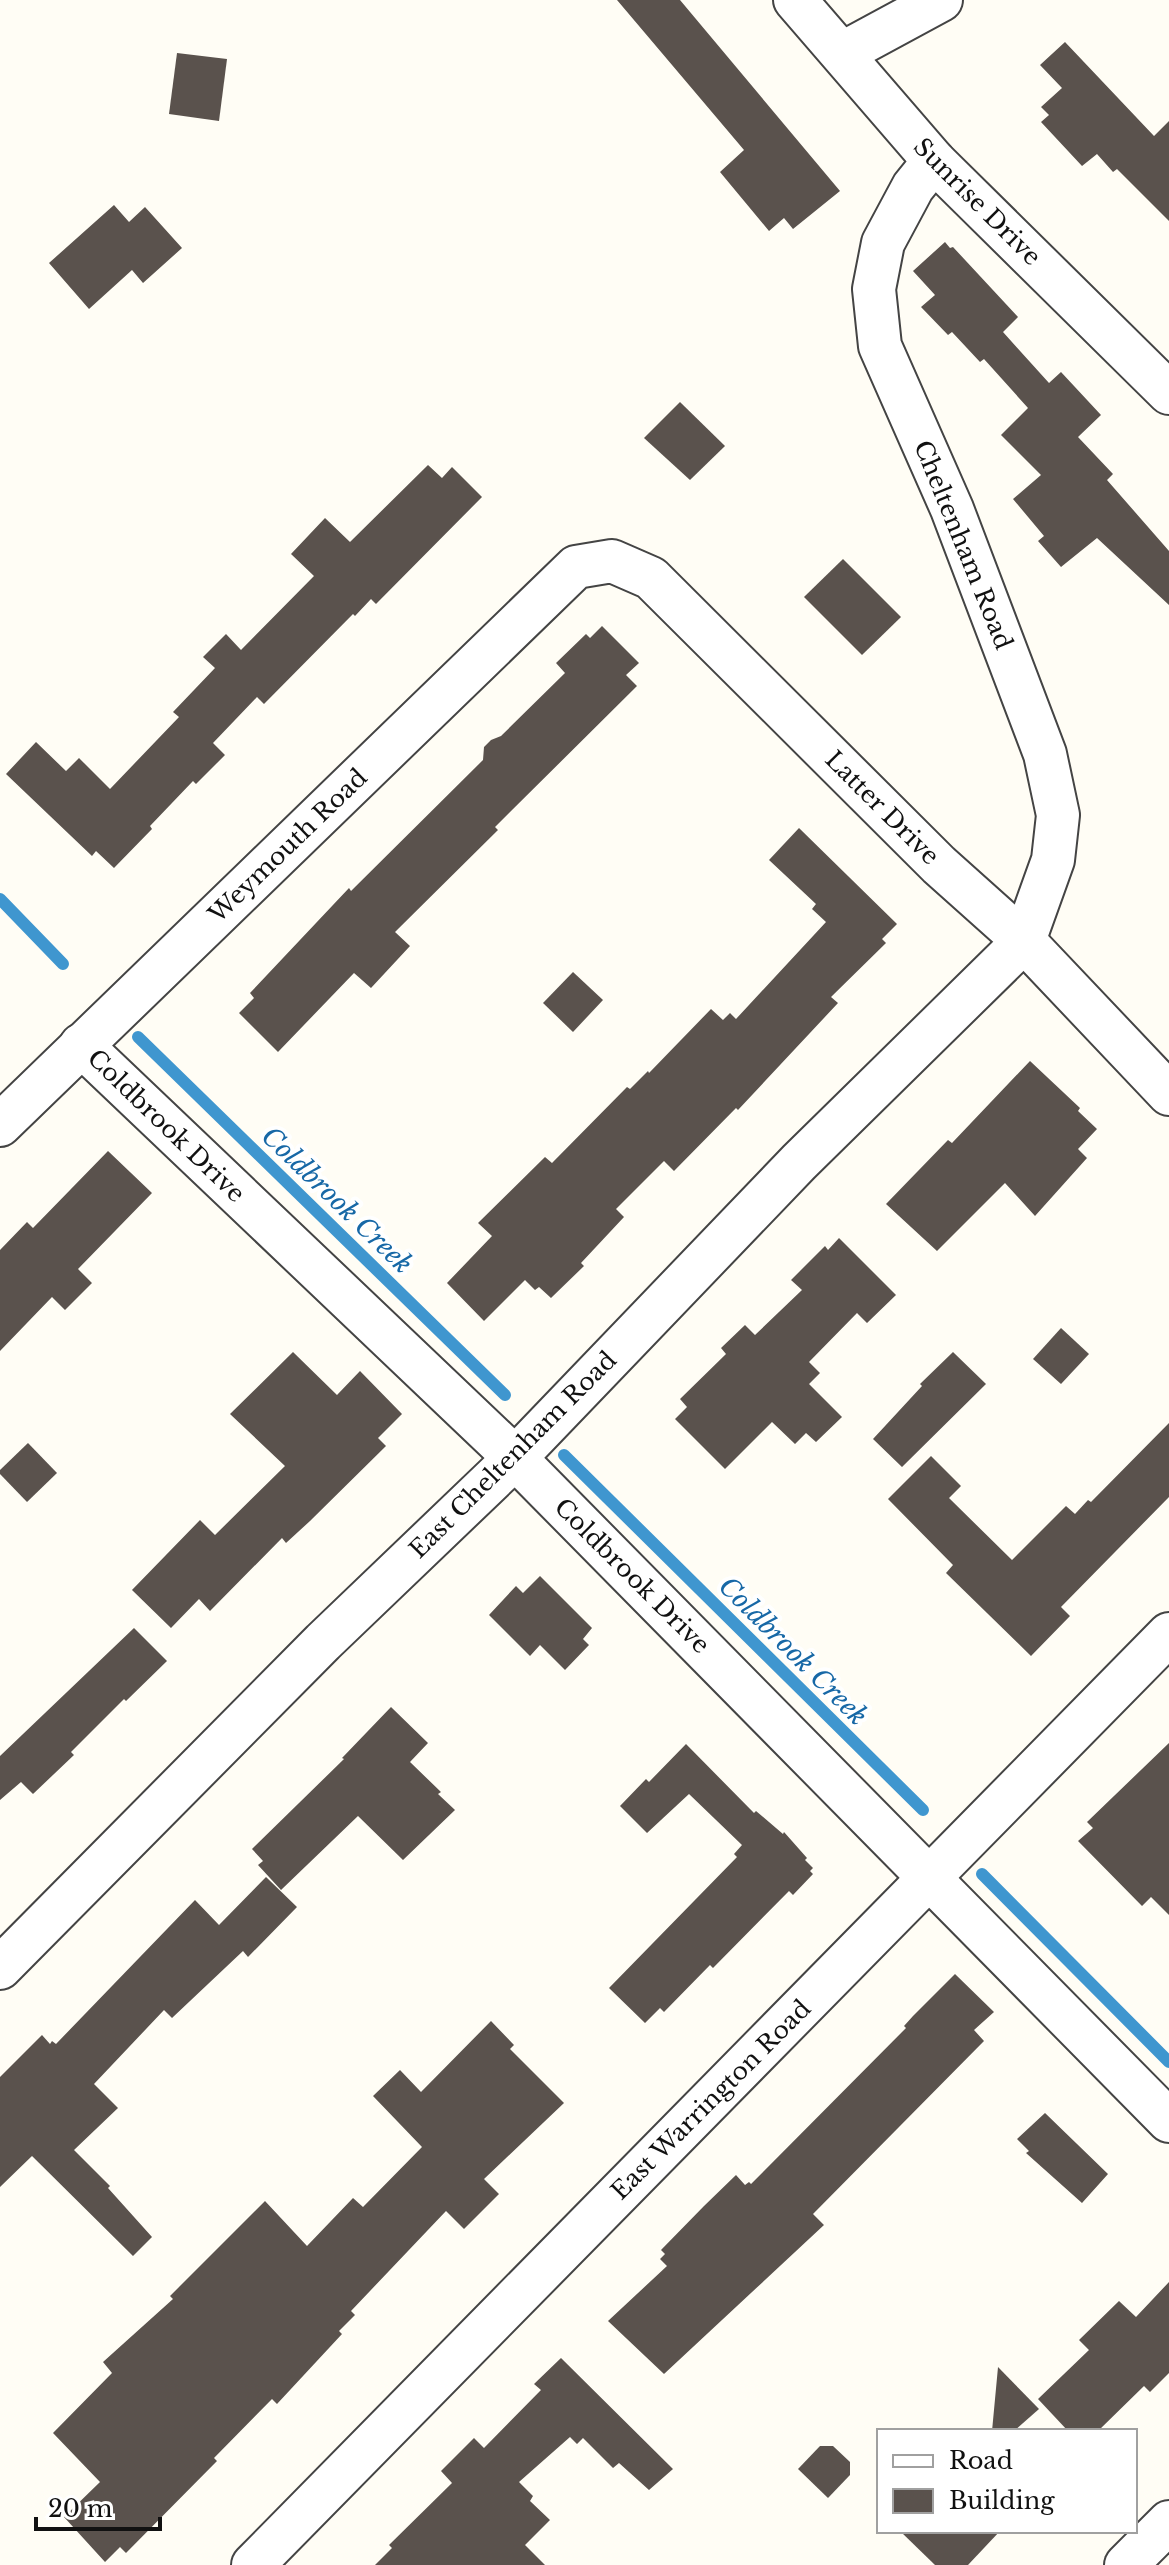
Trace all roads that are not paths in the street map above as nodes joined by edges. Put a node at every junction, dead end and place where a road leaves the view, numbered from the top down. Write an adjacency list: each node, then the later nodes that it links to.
1 (795, 0): 3 (street, Sunrise Drive)
2 (941, 0): 3 (street)
3 (843, 53): 4 (street, Sunrise Drive)
4 (934, 161): 5 (street, Sunrise Drive); 7 (street, Cheltenham Road)
5 (1169, 393)
6 (576, 567): 7 (street, Latter Drive); 8 (street, Weymouth Road)
7 (1024, 941): 9 (street, Latter Drive); 11 (street, East Cheltenham Road)
8 (81, 1045): 10 (street, Weymouth Road); 11 (street, Coldbrook Drive)
9 (1169, 1094)
10 (0, 1125)
11 (515, 1458): 13 (street, Coldbrook Drive); 14 (street, East Cheltenham Road)
12 (1169, 1634): 13 (street, East Warrington Road)
13 (930, 1877): 15 (street, Coldbrook Drive); 17 (street, East Warrington Road)
14 (0, 1968)
15 (1169, 2121)
16 (1169, 2522): 18 (street)
17 (253, 2565)
18 (1126, 2565)

